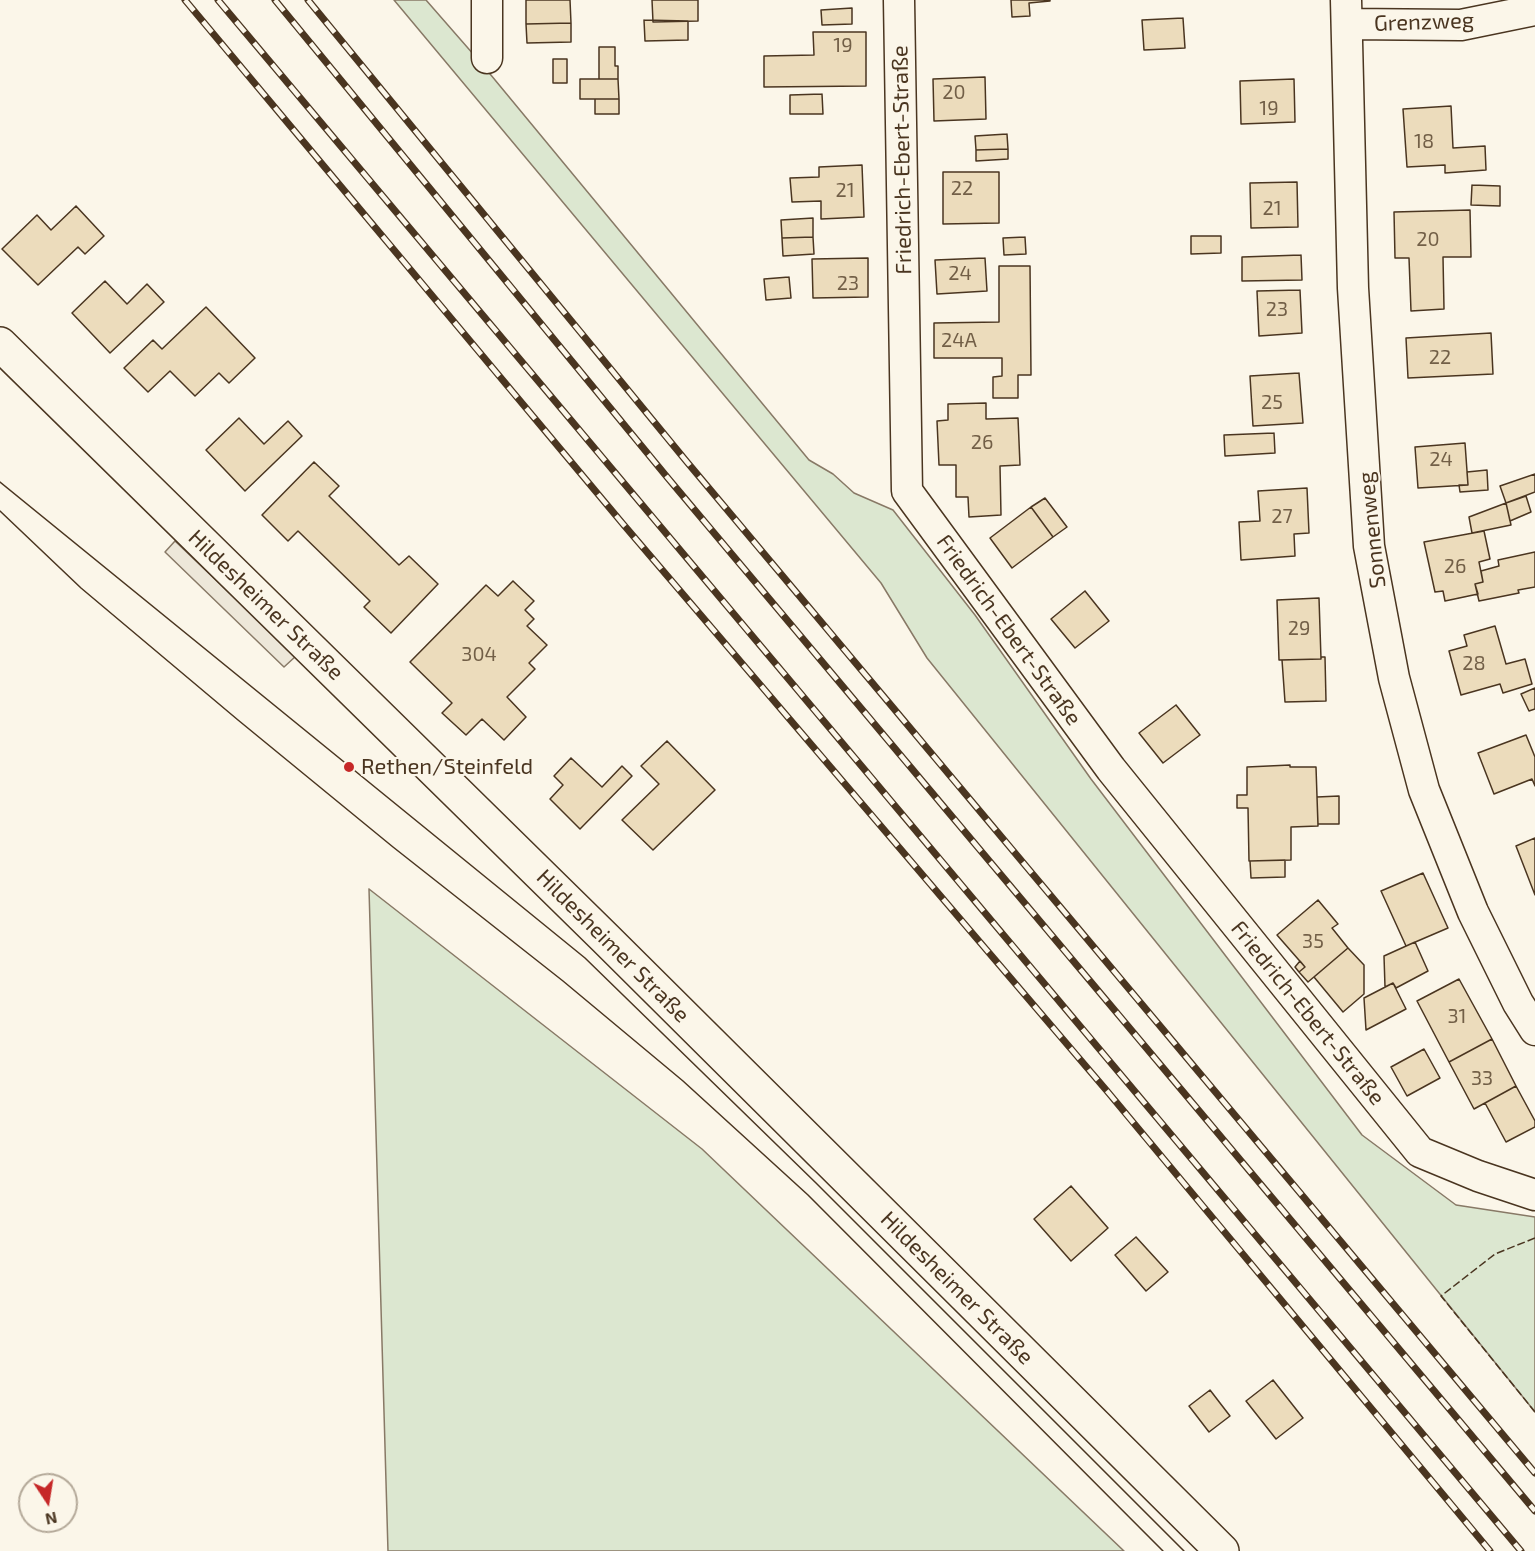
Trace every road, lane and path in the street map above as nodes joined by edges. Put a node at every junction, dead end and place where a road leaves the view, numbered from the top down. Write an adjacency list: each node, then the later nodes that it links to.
1 (487, 0): 5 (street)
2 (899, 0): 8 (street, Friedrich-Ebert-Straße)
3 (1535, 9): 4 (street, Grenzweg)
4 (1347, 12): 7 (street, Sonnenweg)
5 (488, 58)
6 (0, 344): 9 (street, Hildesheimer Straße)
7 (1535, 1030)
8 (1535, 1195)
9 (1222, 1551)

